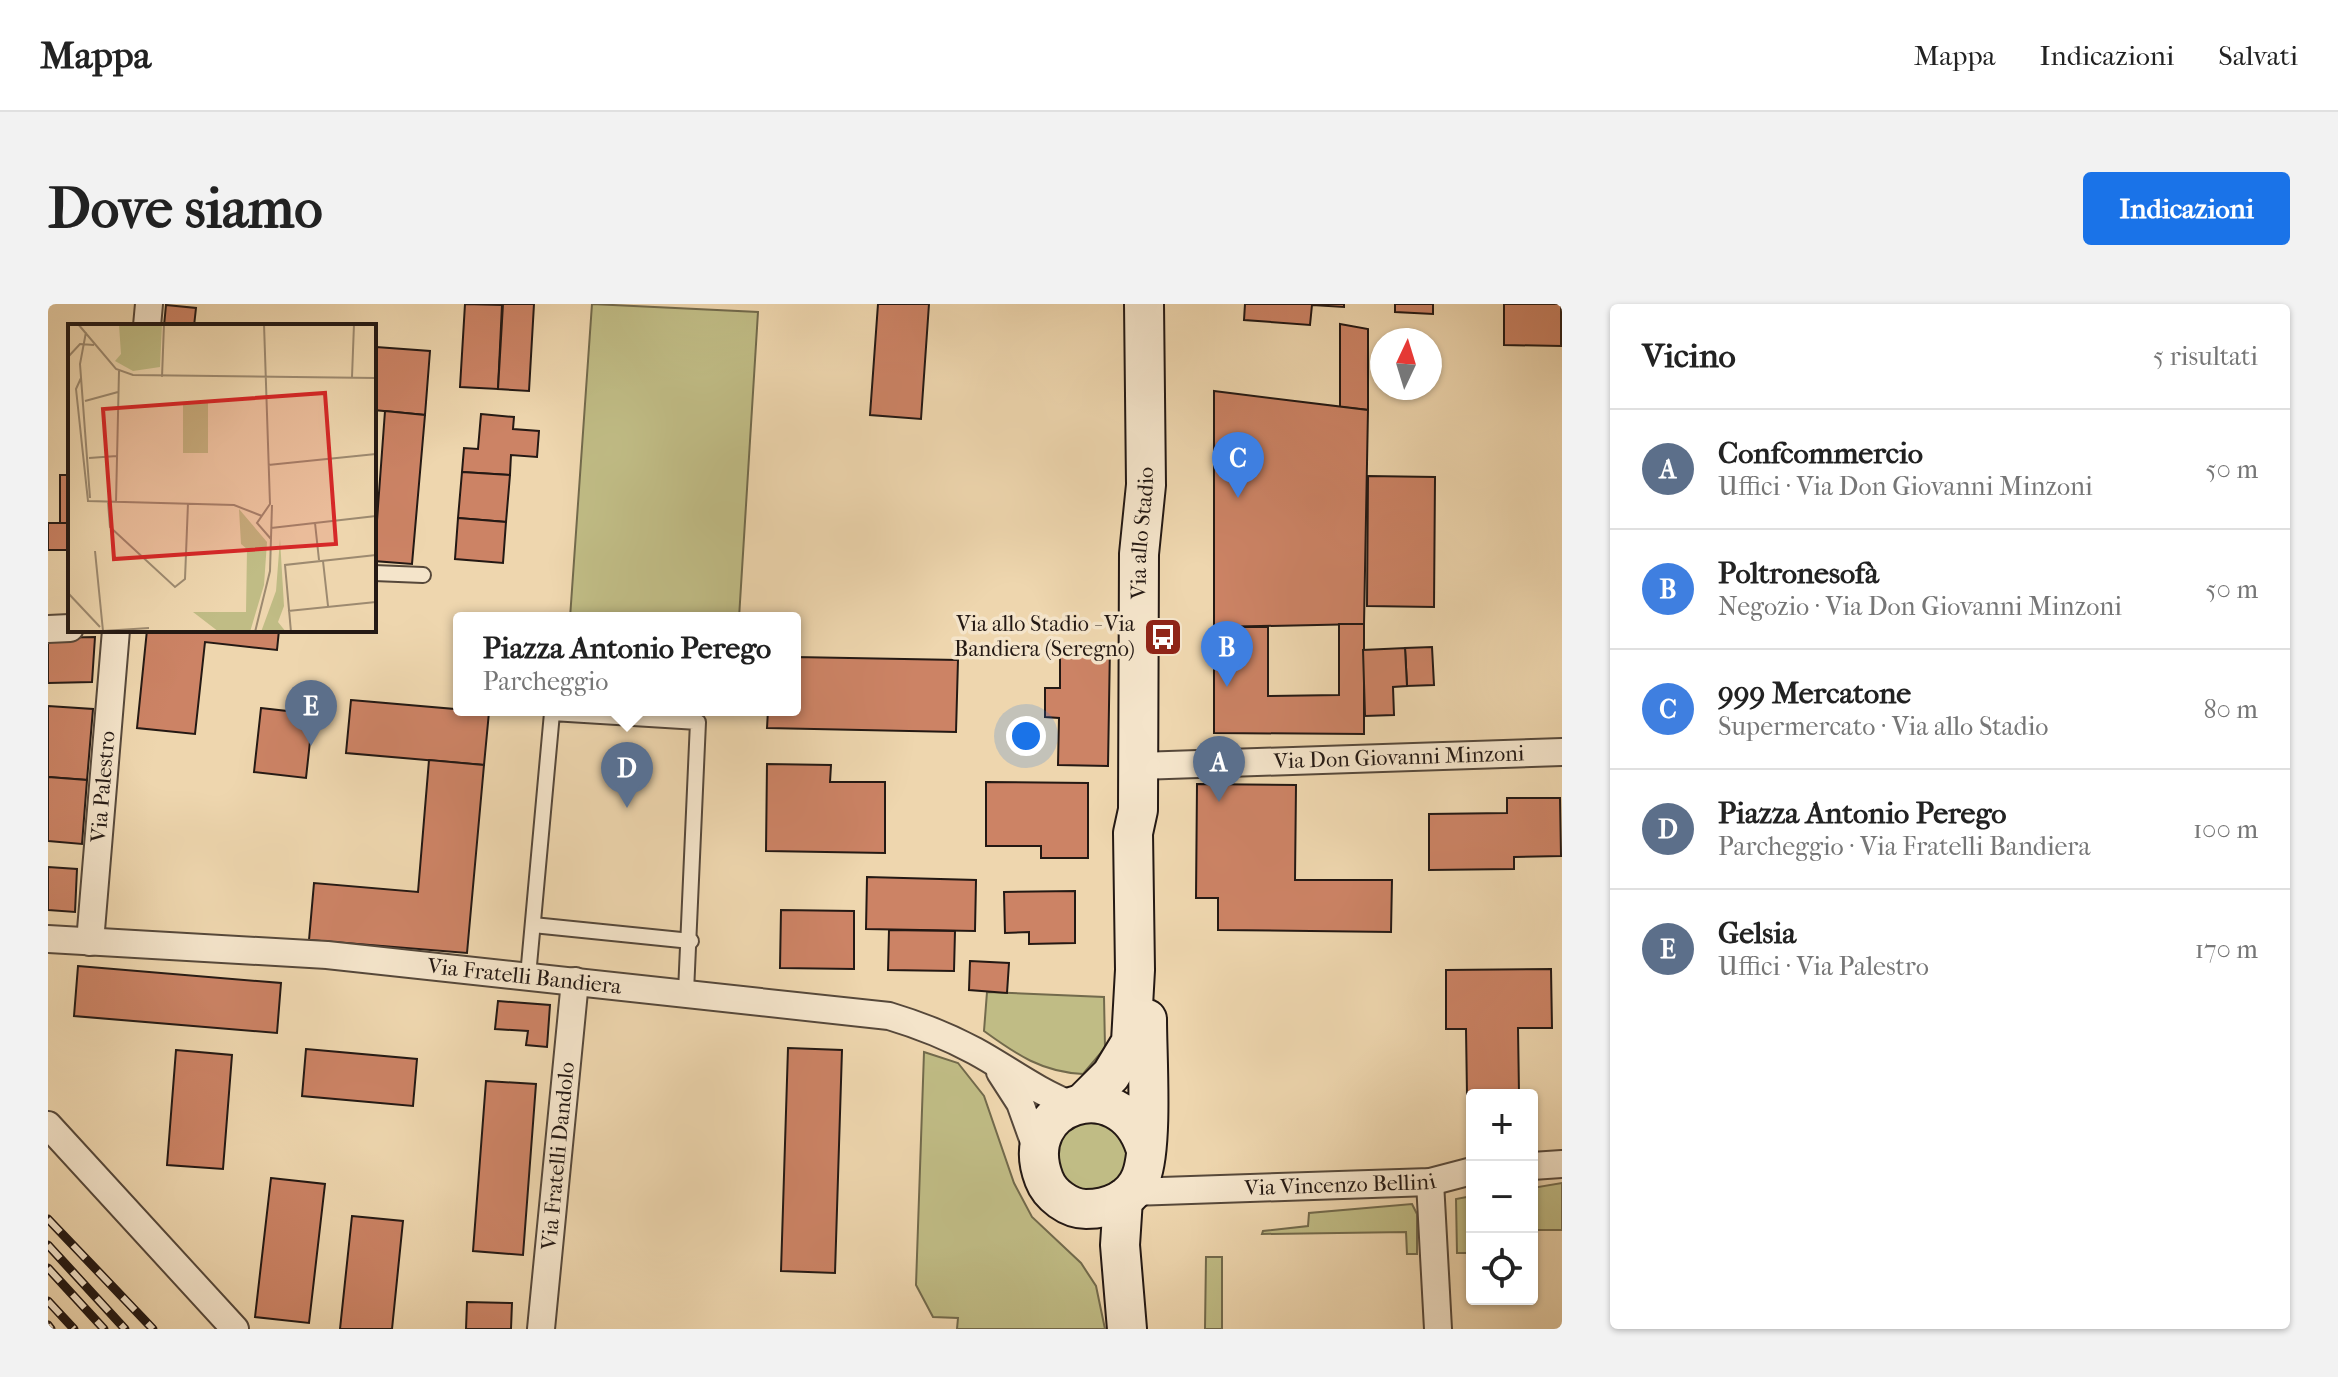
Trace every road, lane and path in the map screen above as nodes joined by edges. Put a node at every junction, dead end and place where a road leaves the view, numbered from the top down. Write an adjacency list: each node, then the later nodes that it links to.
1 (149, 304): 3 (street)
2 (1144, 304): 12 (main road, Via allo Stadio)
3 (147, 324)
4 (376, 573): 5 (lane)
5 (423, 575)
6 (68, 628): 7 (street)
7 (48, 629)
8 (116, 632): 17 (street, Via Palestro)
9 (552, 716): 14 (lane)
10 (601, 716): 16 (lane)
11 (1562, 752): 12 (street, Via Don Giovanni Minzoni)
12 (1139, 766): 13 (main road, Via allo Stadio)
13 (1138, 810): 22 (main road, Via allo Stadio); 24 (main road, Via allo Stadio)
14 (533, 925): 16 (lane); 18 (lane)
15 (48, 939): 17 (street, Via Fratelli Bandiera)
16 (691, 941): 20 (lane)
17 (90, 942): 18 (street, Via Fratelli Bandiera)
18 (528, 976): 19 (street, Via Fratelli Bandiera)
19 (575, 981): 20 (street, Via Fratelli Bandiera); 35 (street, Via Fratelli Dandolo)
20 (686, 992): 21 (street, Via Fratelli Bandiera)
21 (989, 1061): 22 (street, Via Fratelli Bandiera); 25 (street, Via Fratelli Bandiera)
22 (1078, 1104): 24 (main road); 25 (main road, Via allo Stadio)
23 (48, 1125): 34 (street)
24 (1145, 1151): 30 (street, Via Vincenzo Bellini); 31 (main road, Via allo Stadio)
25 (1038, 1153): 32 (main road, Via allo Stadio)
26 (1562, 1164): 27 (street)
27 (1538, 1166)
28 (1466, 1173): 29 (street, Via Vincenzo Bellini)
29 (1430, 1182): 30 (street, Via Vincenzo Bellini); 37 (street)
30 (1205, 1188): 31 (street, Via Vincenzo Bellini)
31 (1128, 1195): 32 (main road); 33 (main road, Via allo Stadio)
32 (1074, 1207): 33 (main road, Via allo Stadio)
33 (1122, 1269): 36 (main road, Via allo Stadio)
34 (235, 1329)
35 (541, 1329)
36 (1127, 1329)
37 (1438, 1329)

